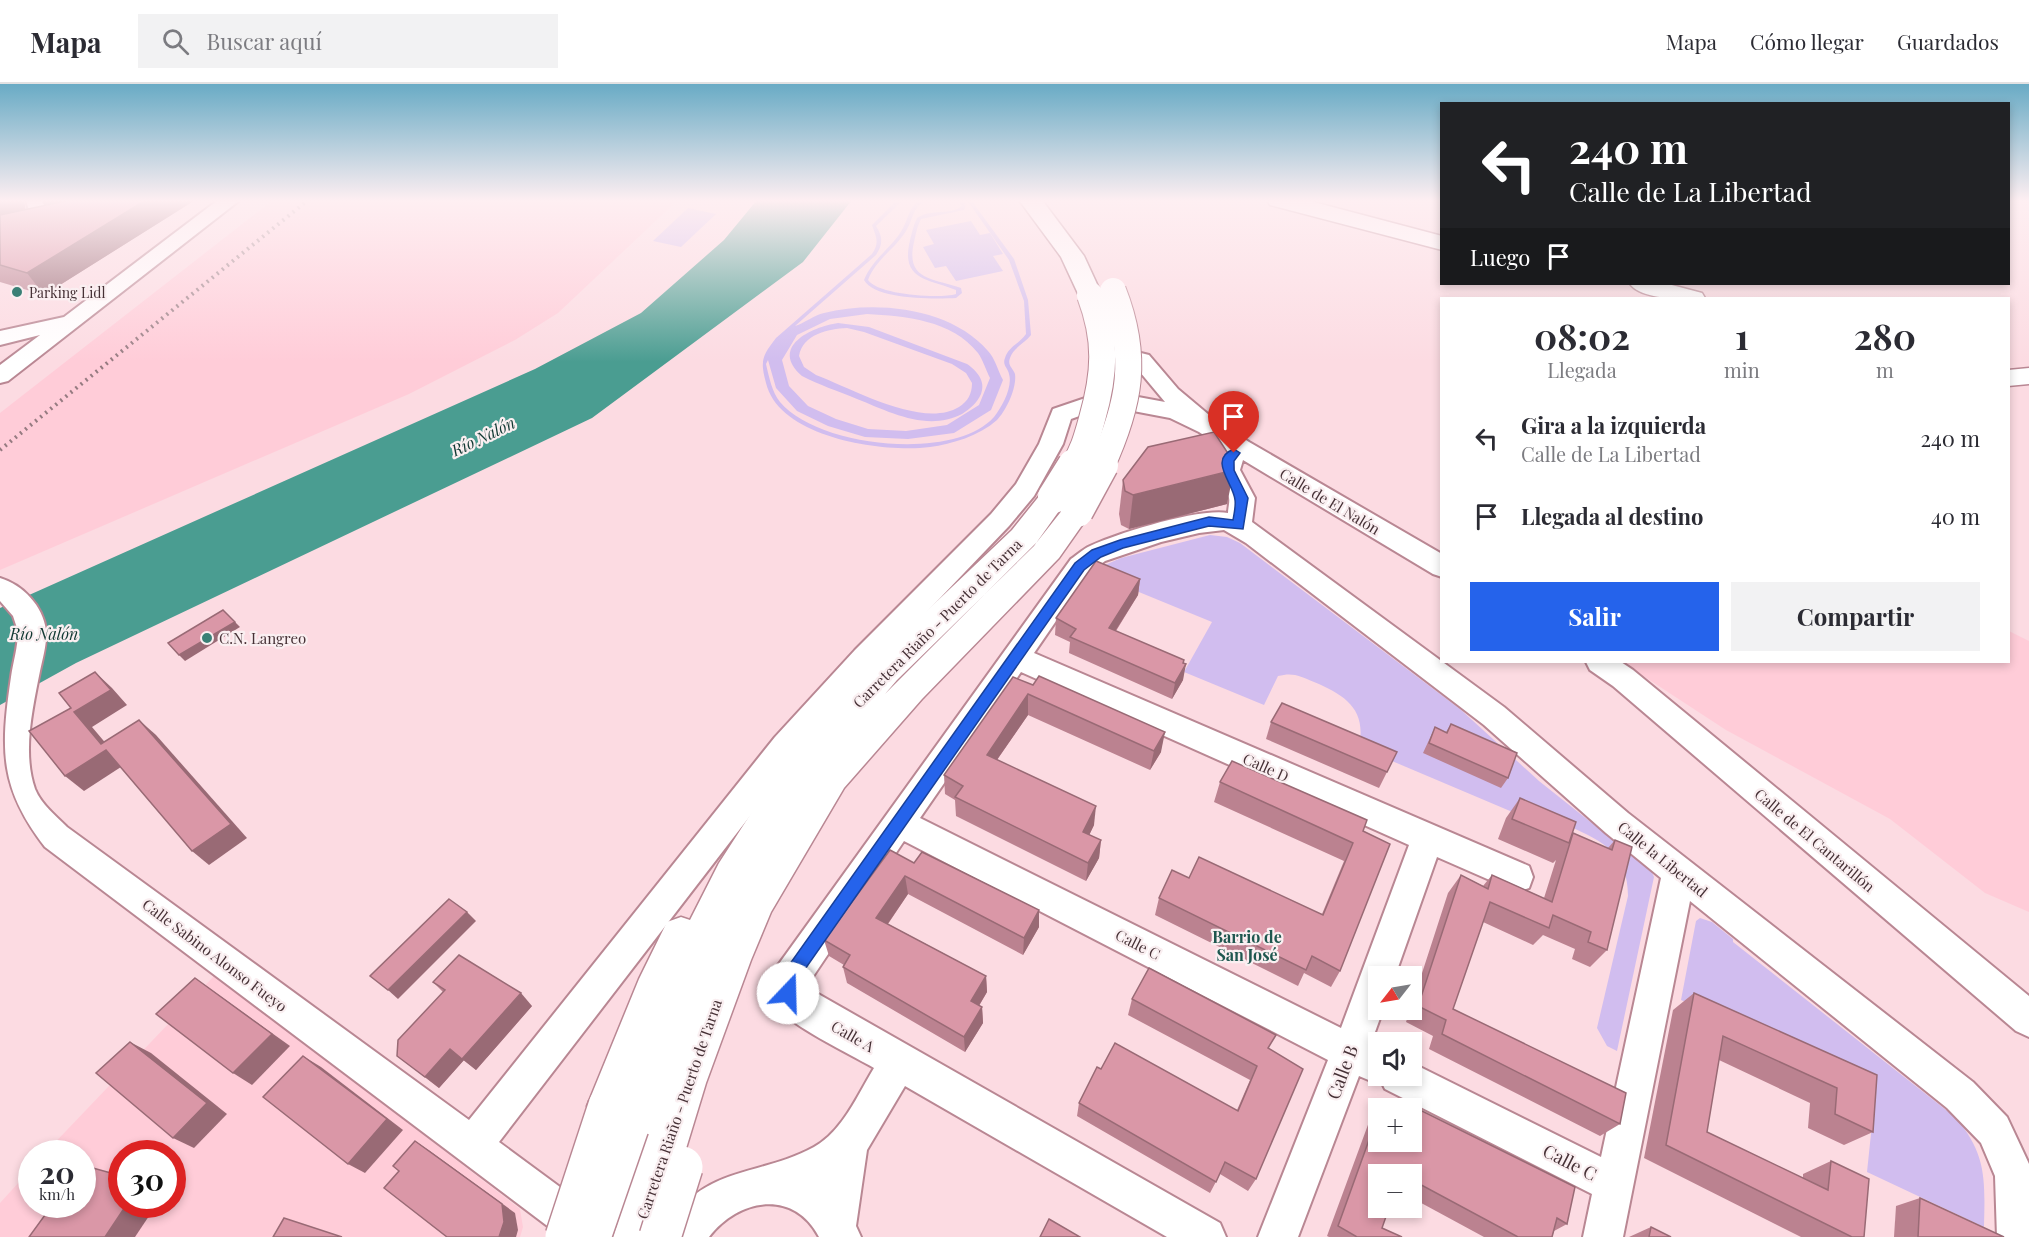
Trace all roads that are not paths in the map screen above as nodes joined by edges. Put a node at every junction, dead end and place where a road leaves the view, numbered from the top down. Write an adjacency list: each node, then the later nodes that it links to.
1 (160, 254): 7 (street)
2 (1070, 254): 4 (main road, Carretera Riaño - Puerto de Tarna)
3 (1094, 254): 4 (main road, Carretera Riaño - Puerto de Tarna)
4 (1101, 279): 23 (main road, Carretera Riaño - Puerto de Tarna, bridge)
5 (1646, 285): 6 (main road)
6 (1690, 297)
7 (16, 343): 9 (street)
8 (1141, 360): 12 (street, Calle de El Nalón)
9 (0, 376)
10 (2029, 376): 11 (main road)
11 (2010, 378)
12 (1206, 426): 13 (street, Calle de El Nalón); 30 (street)
13 (1240, 448): 14 (street); 15 (street, Calle de El Nalón)
14 (1239, 526): 17 (street, Calle A); 21 (street, Calle la Libertad)
15 (1440, 566)
16 (1, 588): 30 (street, Calle Sabino Alonso Fueyo)
17 (1014, 657): 19 (street, Calle A); 20 (street, Calle D)
18 (1601, 663): 24 (street, Calle de El Cantarillón)
19 (898, 822): 25 (street, Calle C); 26 (street, Calle A)
20 (1428, 838): 22 (street, Calle D); 25 (street, Calle B)
21 (1679, 872): 32 (street); 43 (street, Calle la Libertad)
22 (1517, 877)
23 (744, 888): 28 (main road, Carretera Riaño - Puerto de Tarna); 28 (main road)
24 (2029, 1019)
25 (1364, 1059): 41 (street, Calle B)
26 (899, 1062): 29 (street); 40 (street, Calle A)
27 (1418, 1086): 32 (street, Calle C)
28 (646, 1137): 34 (main road, bridge); 35 (main road, bridge); 36 (main road, Carretera Riaño - Puerto de Tarna, bridge); 38 (main road, Carretera Riaño - Puerto de Tarna)
29 (849, 1144): 31 (street); 33 (street)
30 (473, 1145): 37 (street, Calle Sabino Alonso Fueyo)
31 (775, 1183): 33 (street); 34 (street)
32 (1614, 1184): 42 (street)
33 (839, 1231)
34 (678, 1233): 39 (street)
35 (566, 1237)
36 (590, 1237)
37 (596, 1237)
38 (636, 1237)
39 (654, 1237)
40 (1206, 1237)
41 (1278, 1237)
42 (1603, 1237)
43 (2017, 1237)

